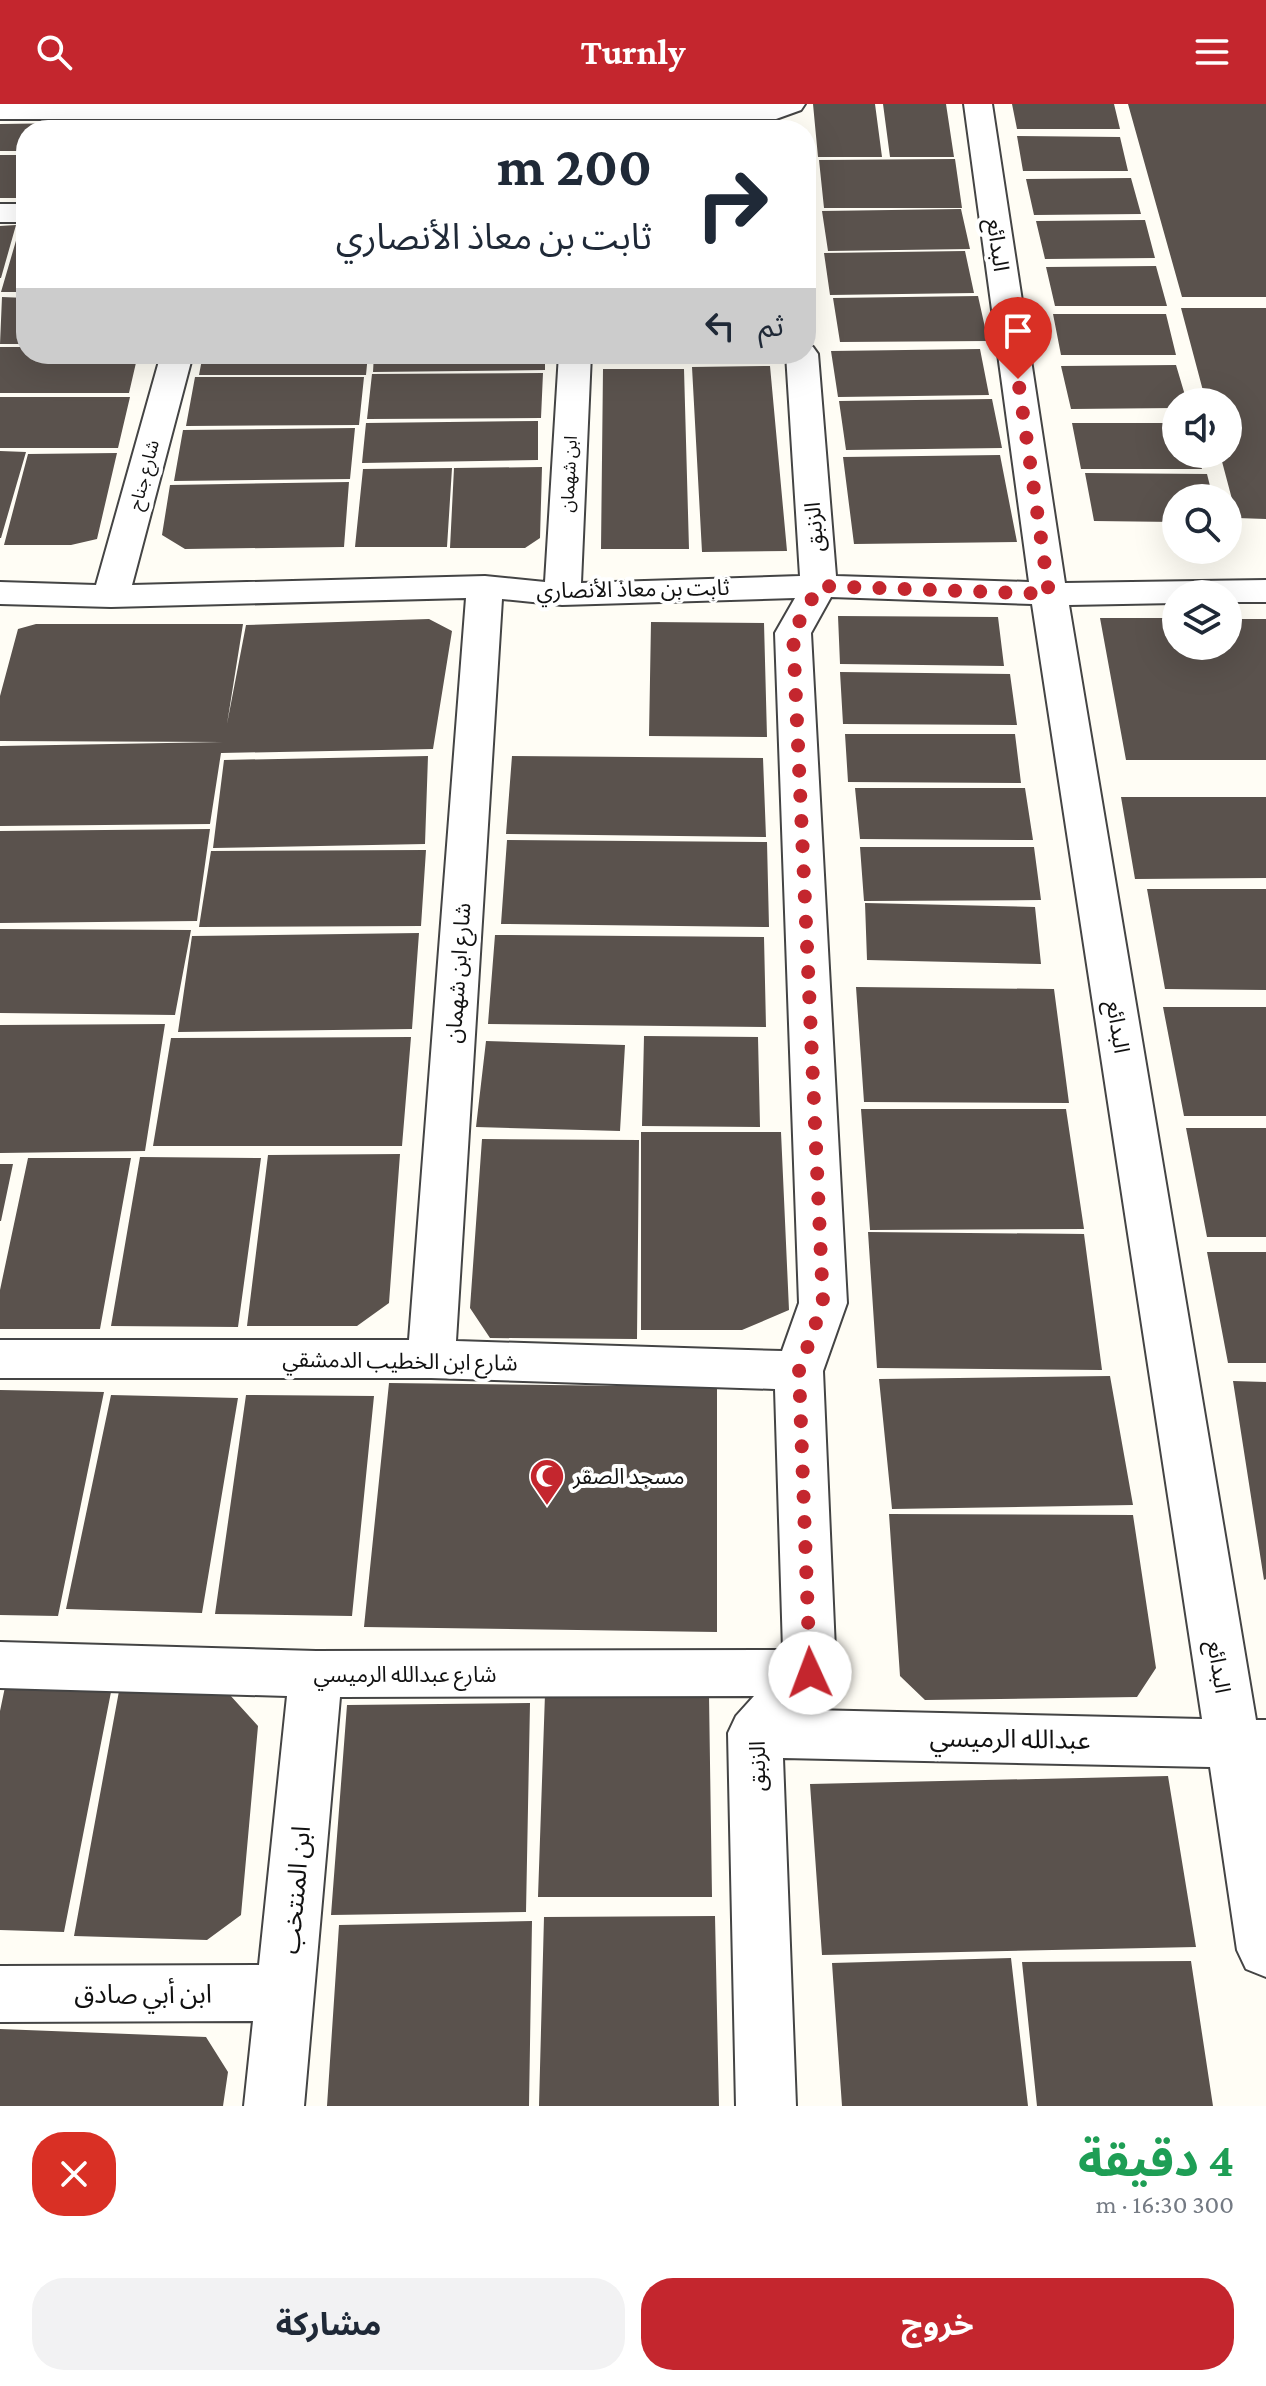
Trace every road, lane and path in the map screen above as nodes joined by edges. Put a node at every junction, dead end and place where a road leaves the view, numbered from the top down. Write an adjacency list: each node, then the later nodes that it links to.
1 (978, 104): 14 (street, البدائع)
2 (549, 106): 4 (street); 5 (street)
3 (0, 110): 5 (street)
4 (781, 112)
5 (229, 120)
6 (174, 364): 15 (street, شارع جناح)
7 (574, 364): 13 (street, ابن شهمان)
8 (803, 364): 9 (street, الزنبق)
9 (819, 586): 13 (street, ثابت بن معاذ الأنصاري); 14 (street, ثابت بن معاذ الأنصاري); 18 (street)
10 (485, 587): 13 (street, ثابت بن معاذ الأنصاري); 15 (street, ثابت بن معاذ الأنصاري); 17 (street, شارع ابن شهمان)
11 (1266, 591): 14 (street, ثابت بن معاذ الأنصاري)
12 (0, 593): 15 (street, ثابت بن معاذ الأنصاري)
13 (562, 594)
14 (1049, 594): 23 (street, البدائع)
15 (111, 596)
16 (0, 1359): 17 (street, شارع ابن الخطيب الدمشقي)
17 (431, 1359): 18 (street, شارع ابن الخطيب الدمشقي)
18 (799, 1371): 20 (street)
19 (0, 1665): 21 (street, شارع عبدالله الرميسي)
20 (810, 1673): 21 (street, شارع عبدالله الرميسي); 22 (street, الزنبق)
21 (316, 1674): 25 (street, ابن المنتخب)
22 (755, 1733): 23 (street, عبدالله الرميسي); 28 (street, الزنبق)
23 (1249, 1744): 24 (street, البدائع)
24 (1266, 1950)
25 (286, 1993): 26 (street, ابن أبي صادق); 27 (street, ابن المنتخب)
26 (0, 1994)
27 (274, 2106)
28 (766, 2106)

